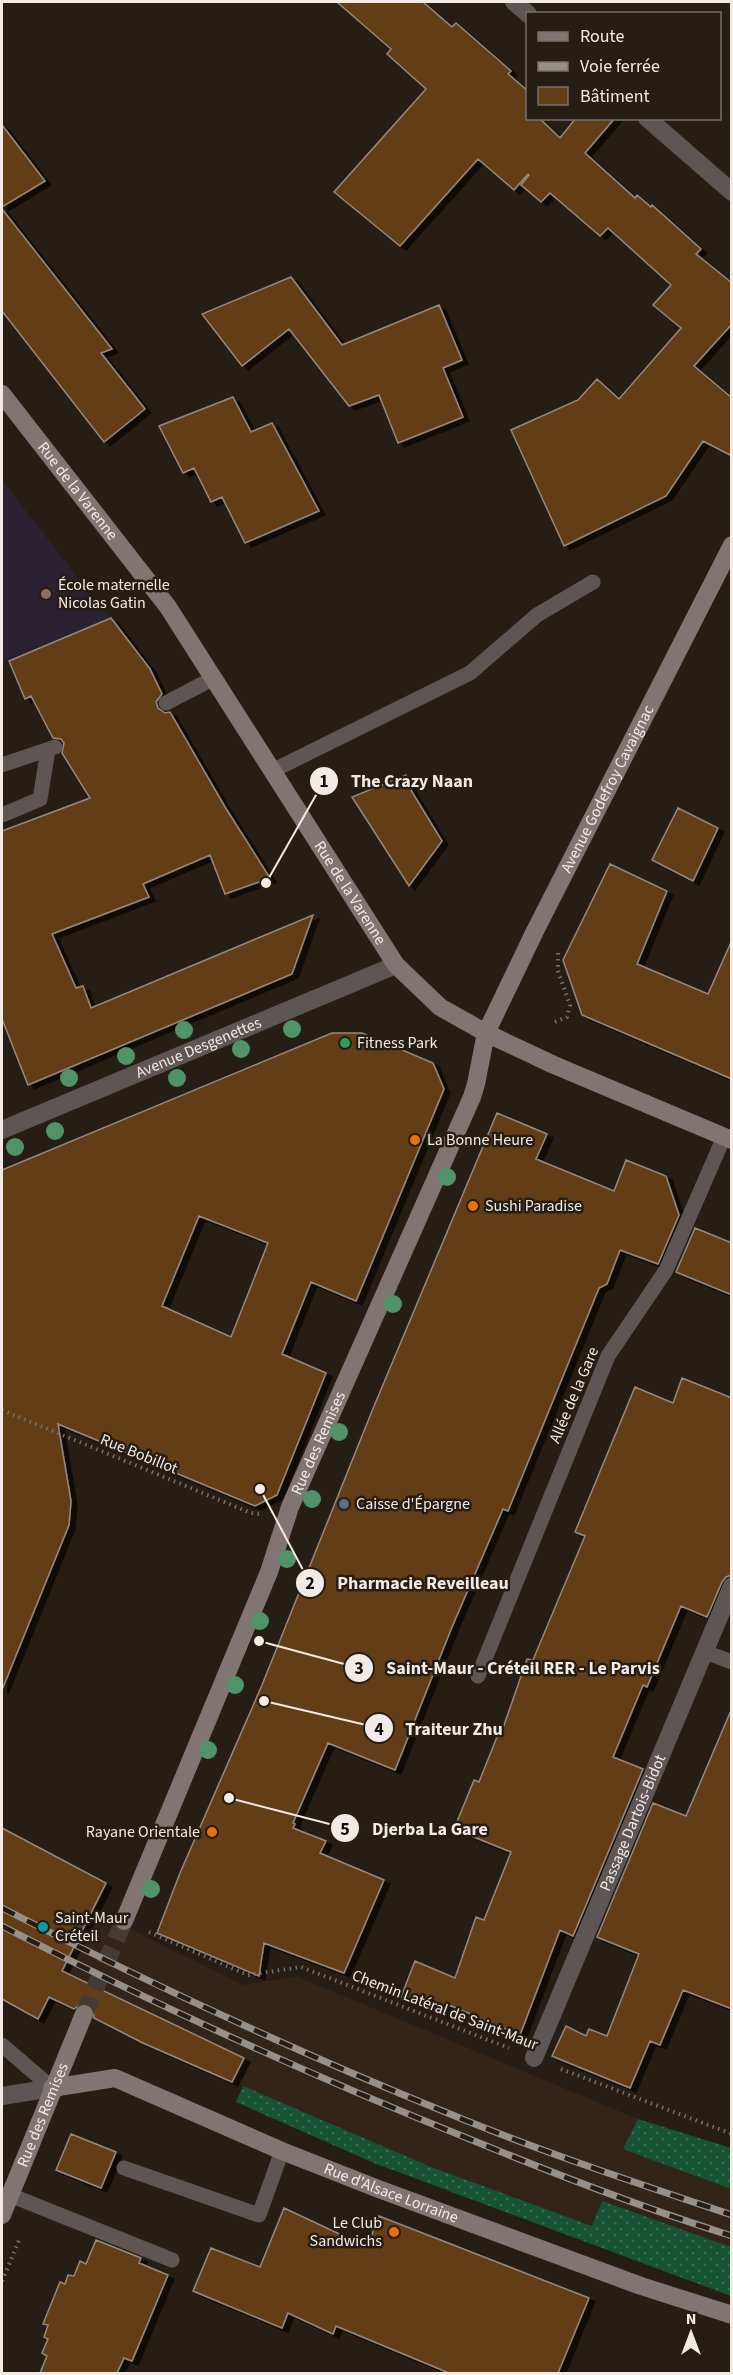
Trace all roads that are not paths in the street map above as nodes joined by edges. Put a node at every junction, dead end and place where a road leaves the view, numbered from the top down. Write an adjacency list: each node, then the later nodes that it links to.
1 (514, 2): 2 (street)
2 (526, 12)
3 (649, 120): 4 (street)
4 (732, 192)
5 (2, 393): 8 (street, Rue de la Varenne)
6 (732, 545): 14 (street, Avenue Godefroy Cavaignac)
7 (593, 582): 11 (lane)
8 (214, 678): 9 (lane); 11 (street, Rue de la Varenne)
9 (166, 704)
10 (2, 765): 12 (lane)
11 (272, 771): 13 (street, Rue de la Varenne)
12 (2, 815)
13 (396, 965): 14 (street, Rue de la Varenne); 15 (street, Avenue Desgenettes)
14 (486, 1033): 16 (street, Rue de la Varenne); 21 (street, Rue des Remises)
15 (2, 1130)
16 (728, 1139): 20 (lane, Allée de la Gare)
17 (732, 1586): 18 (street, Passage Dartois-Bidot)
18 (705, 1652): 19 (lane); 24 (street, Passage Dartois-Bidot)
19 (732, 1662)
20 (478, 1677)
21 (124, 1921)
22 (84, 2014): 25 (street, Rue des Remises)
23 (2, 2045): 25 (lane)
24 (534, 2058)
25 (52, 2088): 26 (street); 27 (street, Rue d'Alsace Lorraine); 29 (street, Rue des Remises)
26 (2, 2096)
27 (282, 2151): 28 (lane); 32 (street, Rue d'Alsace Lorraine)
28 (124, 2168)
29 (10, 2195): 30 (street, Rue des Remises); 31 (lane)
30 (2, 2215)
31 (172, 2260)
32 (732, 2315)

